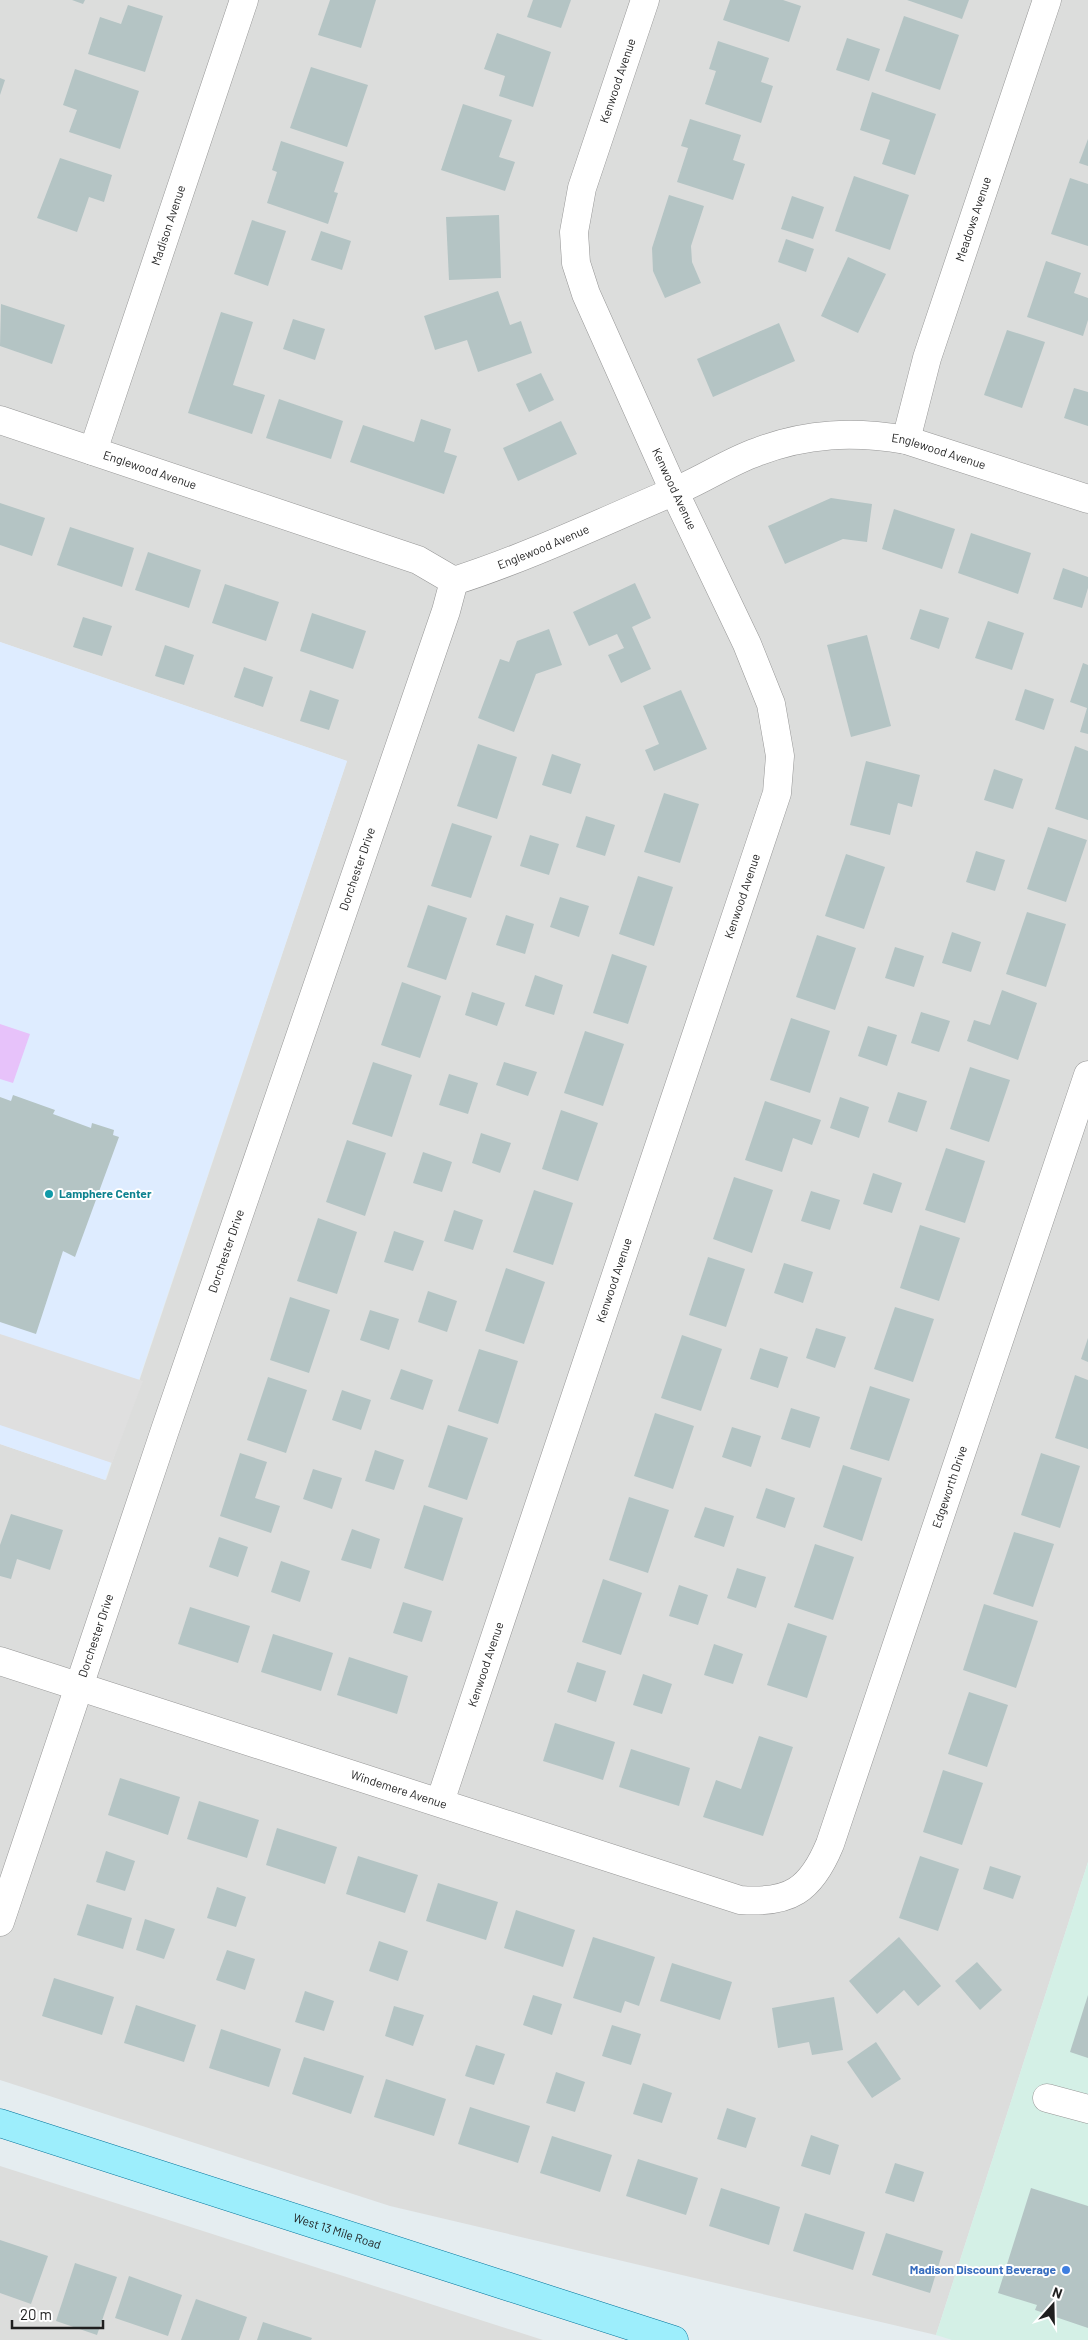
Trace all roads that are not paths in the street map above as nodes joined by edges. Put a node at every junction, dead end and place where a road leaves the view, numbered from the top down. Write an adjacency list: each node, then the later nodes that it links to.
1 (244, 0): 6 (street, Madison Avenue)
2 (645, 0): 7 (street, Kenwood Avenue)
3 (1047, 0): 5 (street, Meadows Avenue)
4 (0, 420): 6 (street, Englewood Avenue)
5 (906, 440): 7 (street, Englewood Avenue); 8 (street, Englewood Avenue)
6 (93, 451): 9 (street, Englewood Avenue)
7 (674, 491): 9 (street, Englewood Avenue); 13 (street, Kenwood Avenue)
8 (1088, 499)
9 (454, 581): 12 (street, Dorchester Drive)
10 (1088, 1075): 14 (street, Edgeworth Drive)
11 (0, 1661): 12 (street, Windemere Avenue)
12 (79, 1687): 13 (street, Windemere Avenue); 15 (street, Dorchester Drive)
13 (440, 1802): 14 (street, Windemere Avenue)
14 (798, 1891)
15 (0, 1922)
16 (1047, 2098): 17 (street)
17 (1088, 2109)
18 (0, 2122): 19 (main road, West 13 Mile Road)
19 (674, 2340)

